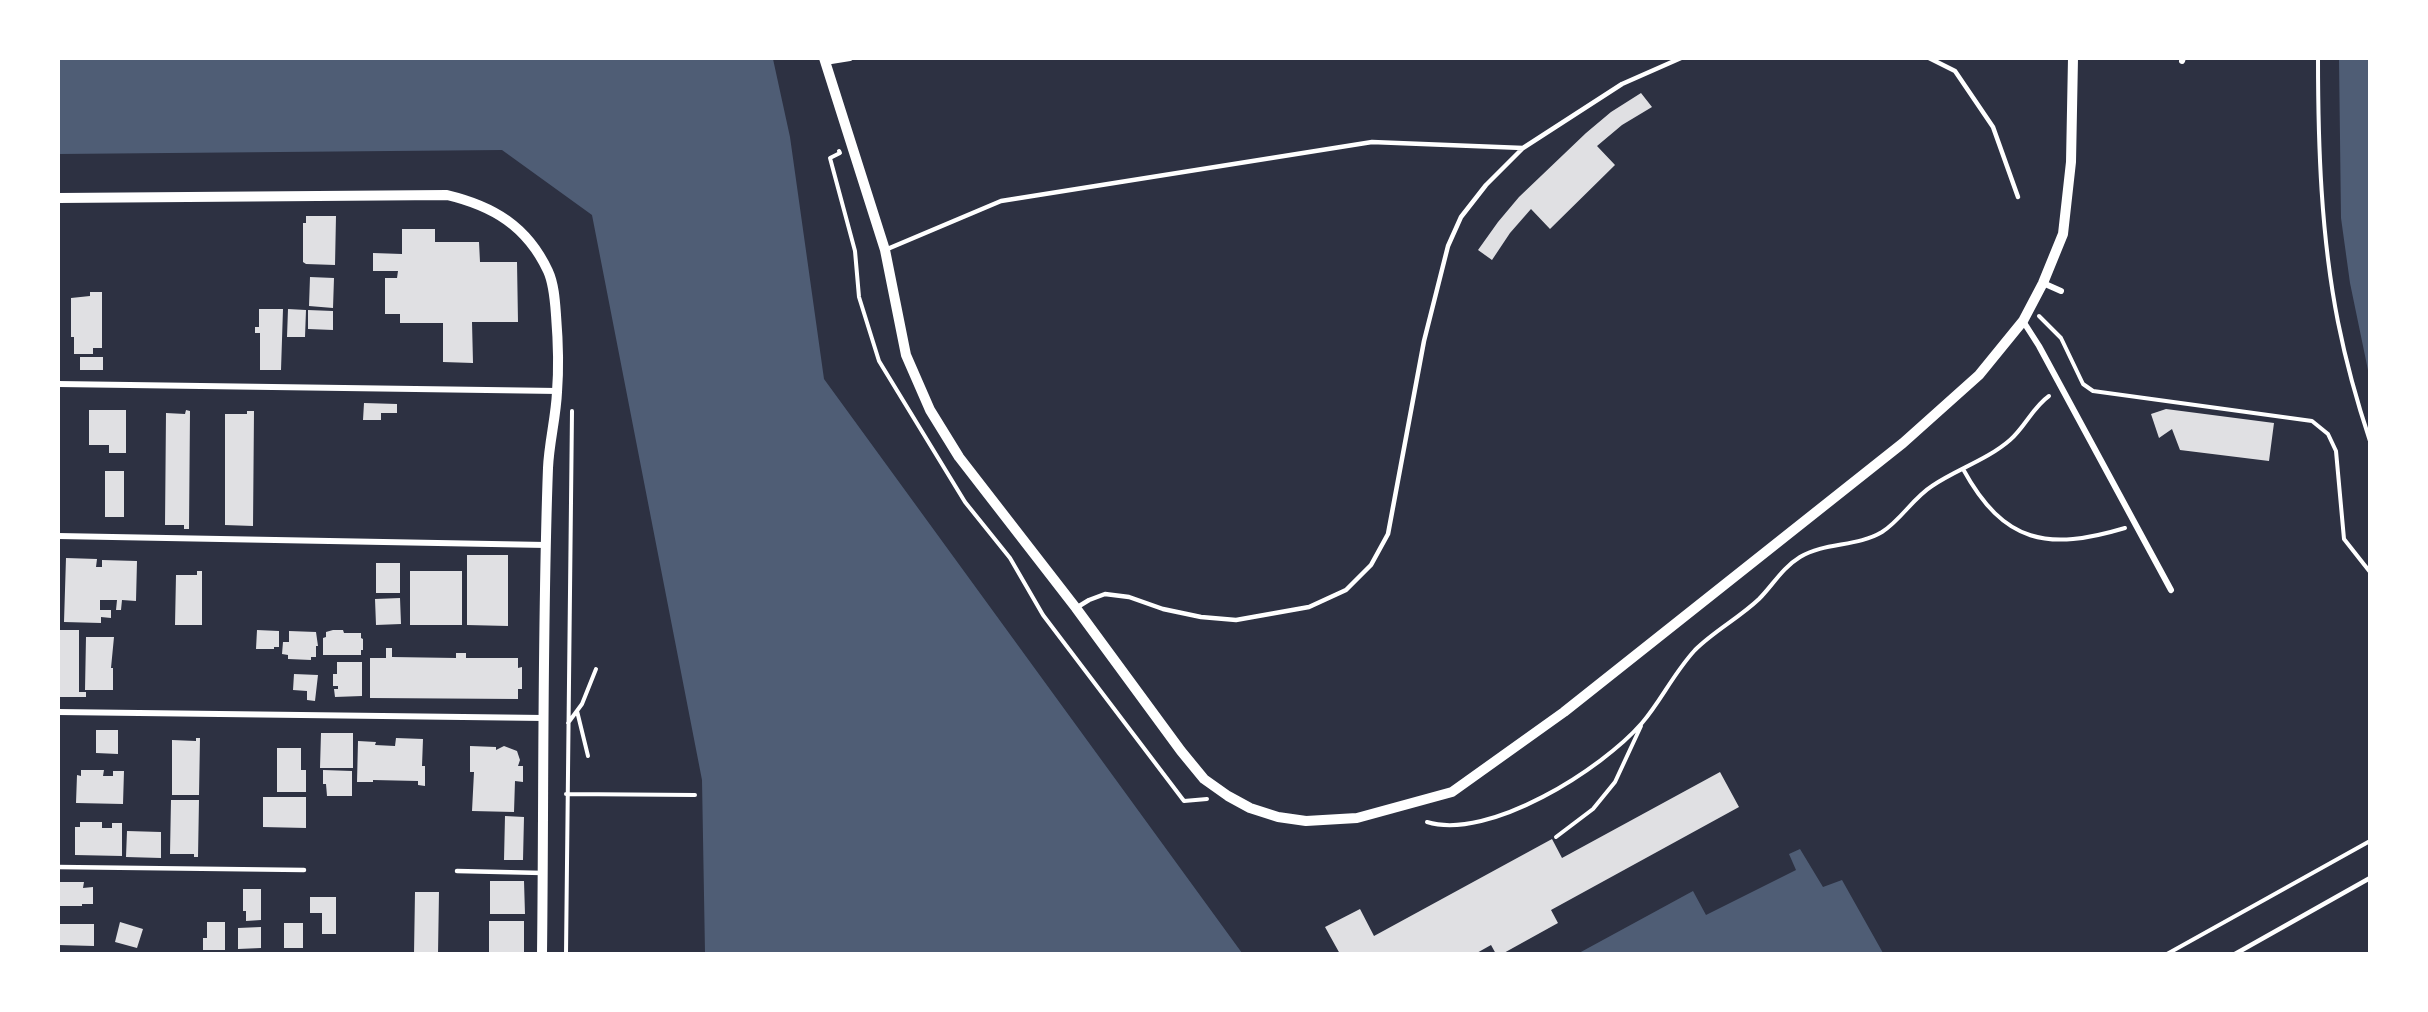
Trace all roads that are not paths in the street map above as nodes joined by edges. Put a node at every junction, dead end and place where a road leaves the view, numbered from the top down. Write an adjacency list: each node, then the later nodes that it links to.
1 (850, 58): 5 (street)
2 (1682, 58): 6 (lane)
3 (1929, 58): 7 (lane)
4 (2073, 58): 10 (street)
5 (824, 60): 9 (street)
6 (1523, 148): 9 (lane); 18 (lane)
7 (2018, 197)
8 (58, 198): 14 (street)
9 (885, 250): 18 (street)
10 (2043, 283): 11 (street); 12 (street)
11 (2061, 291)
12 (2023, 321): 17 (street); 18 (street)
13 (58, 384): 14 (street)
14 (558, 391): 16 (street)
15 (58, 536): 16 (street)
16 (546, 545): 20 (street)
17 (2171, 590)
18 (1076, 608)
19 (58, 712): 20 (street)
20 (545, 718): 24 (street)
21 (58, 867): 22 (lane)
22 (304, 870)
23 (457, 871): 24 (lane)
24 (543, 873): 26 (street)
25 (2370, 878): 27 (lane)
26 (542, 954)
27 (2235, 954)

